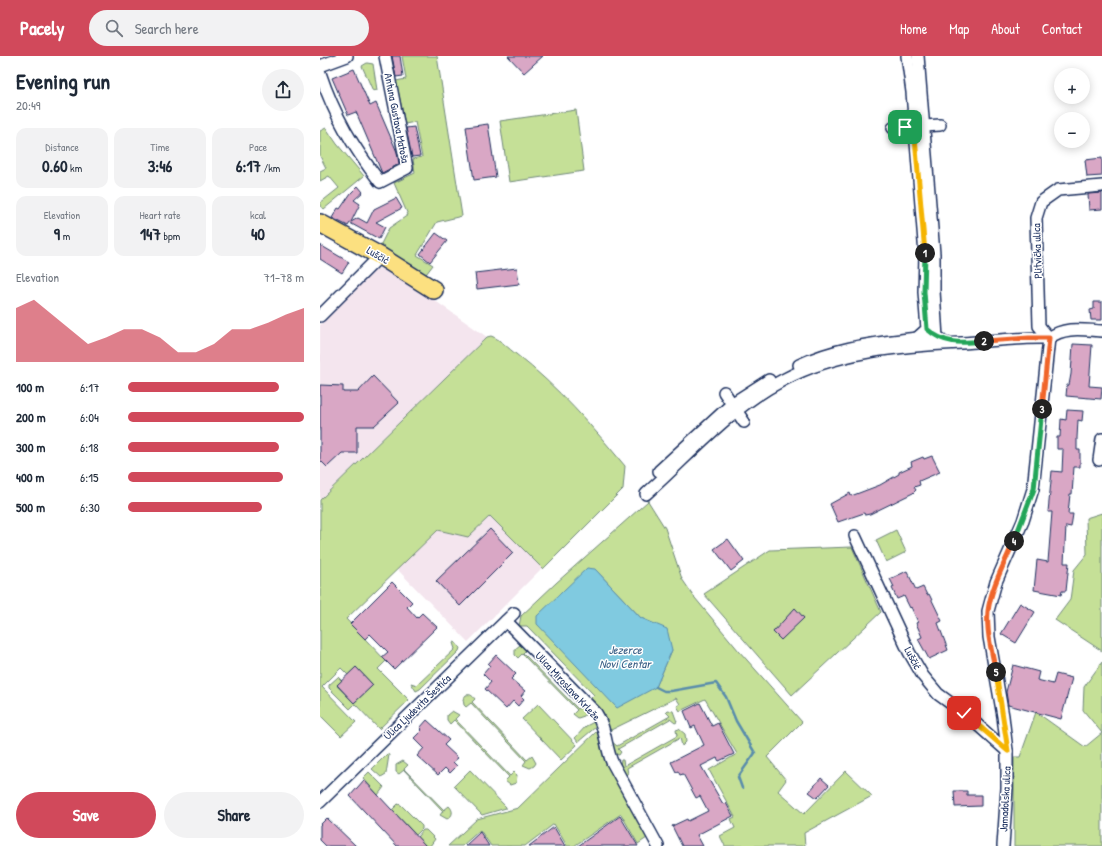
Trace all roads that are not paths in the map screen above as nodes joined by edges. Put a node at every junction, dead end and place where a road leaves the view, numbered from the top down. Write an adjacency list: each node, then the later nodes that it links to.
1 (347, 56): 5 (street)
2 (385, 56): 6 (street, Antuna Gustava Matoša)
3 (907, 56): 8 (street)
4 (918, 56): 8 (street)
5 (320, 66)
6 (320, 73)
7 (940, 125): 8 (street)
8 (919, 126): 9 (street); 15 (street); 18 (street)
9 (894, 128)
10 (1102, 186): 19 (street, Plitvička ulica)
11 (320, 223): 12 (main road, Luščić)
12 (380, 256): 13 (main road, Luščić); 14 (street)
13 (434, 290)
14 (320, 316)
15 (927, 329): 17 (street); 18 (street)
16 (1102, 331): 19 (street)
17 (916, 338): 18 (street); 23 (street)
18 (937, 338): 20 (street); 21 (street)
19 (1049, 338): 20 (street); 31 (street, Jamadolska ulica)
20 (958, 343): 21 (street)
21 (928, 346): 23 (street)
22 (724, 392): 23 (street)
23 (735, 406): 24 (street); 27 (street)
24 (744, 422)
25 (1102, 439): 26 (street)
26 (1099, 460)
27 (644, 491)
28 (855, 536): 31 (street, Luščić)
29 (514, 612): 30 (street, Ulica Ljudevita Šestića)
30 (506, 621): 32 (street, Ulica Ljudevita Šestića); 33 (street, Ulica Miroslava Krleže)
31 (1008, 751): 34 (street, Jamadolska ulica)
32 (320, 802)
33 (658, 846)
34 (1003, 846)

